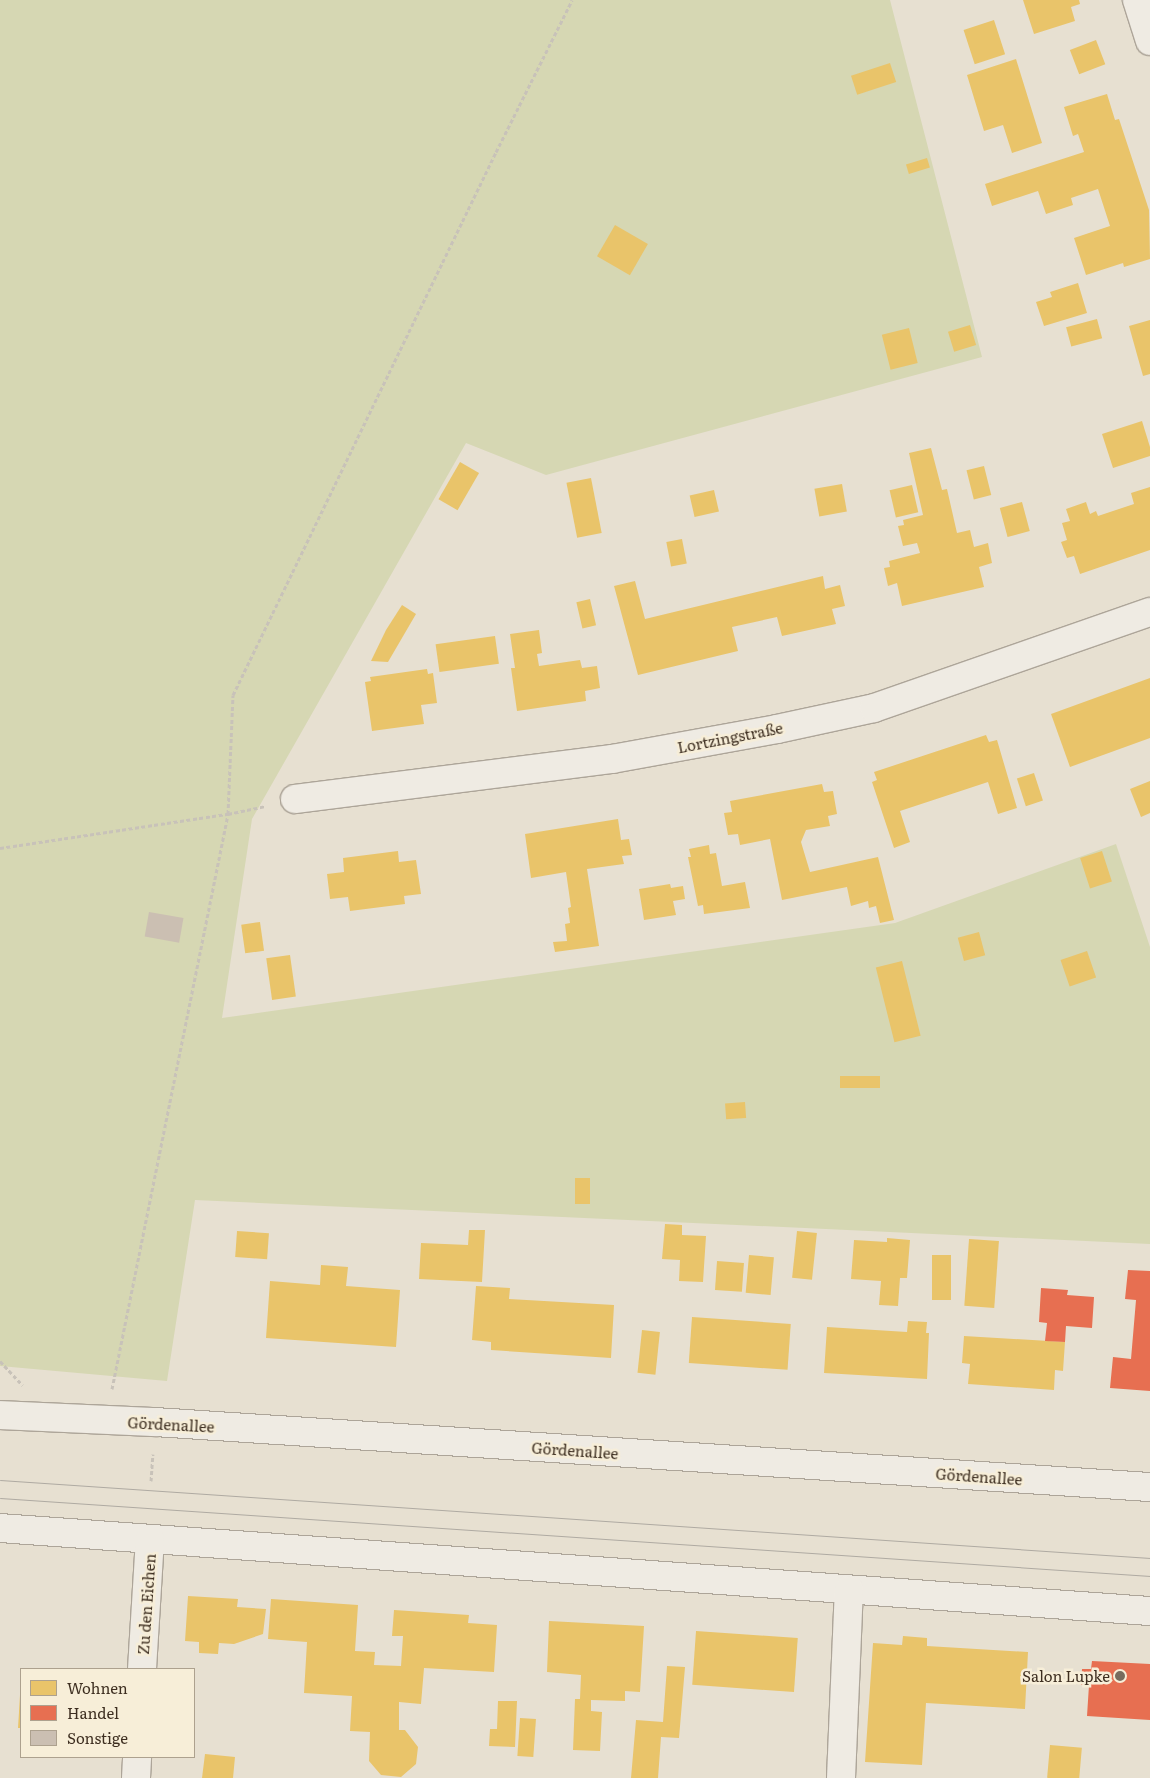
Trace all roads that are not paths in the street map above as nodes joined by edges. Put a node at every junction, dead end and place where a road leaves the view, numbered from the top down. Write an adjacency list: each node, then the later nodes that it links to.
1 (1137, 0): 2 (street)
2 (1150, 41)
3 (1150, 612): 4 (street, Lortzingstraße)
4 (295, 800)
5 (0, 1415): 6 (street, Gördenallee)
6 (1150, 1487)
7 (0, 1528): 8 (street)
8 (150, 1539): 9 (street); 11 (street, Zu den Eichen)
9 (849, 1590): 10 (street); 14 (street)
10 (1150, 1611)
11 (142, 1668)
12 (137, 1758): 13 (street)
13 (136, 1778)
14 (841, 1778)

